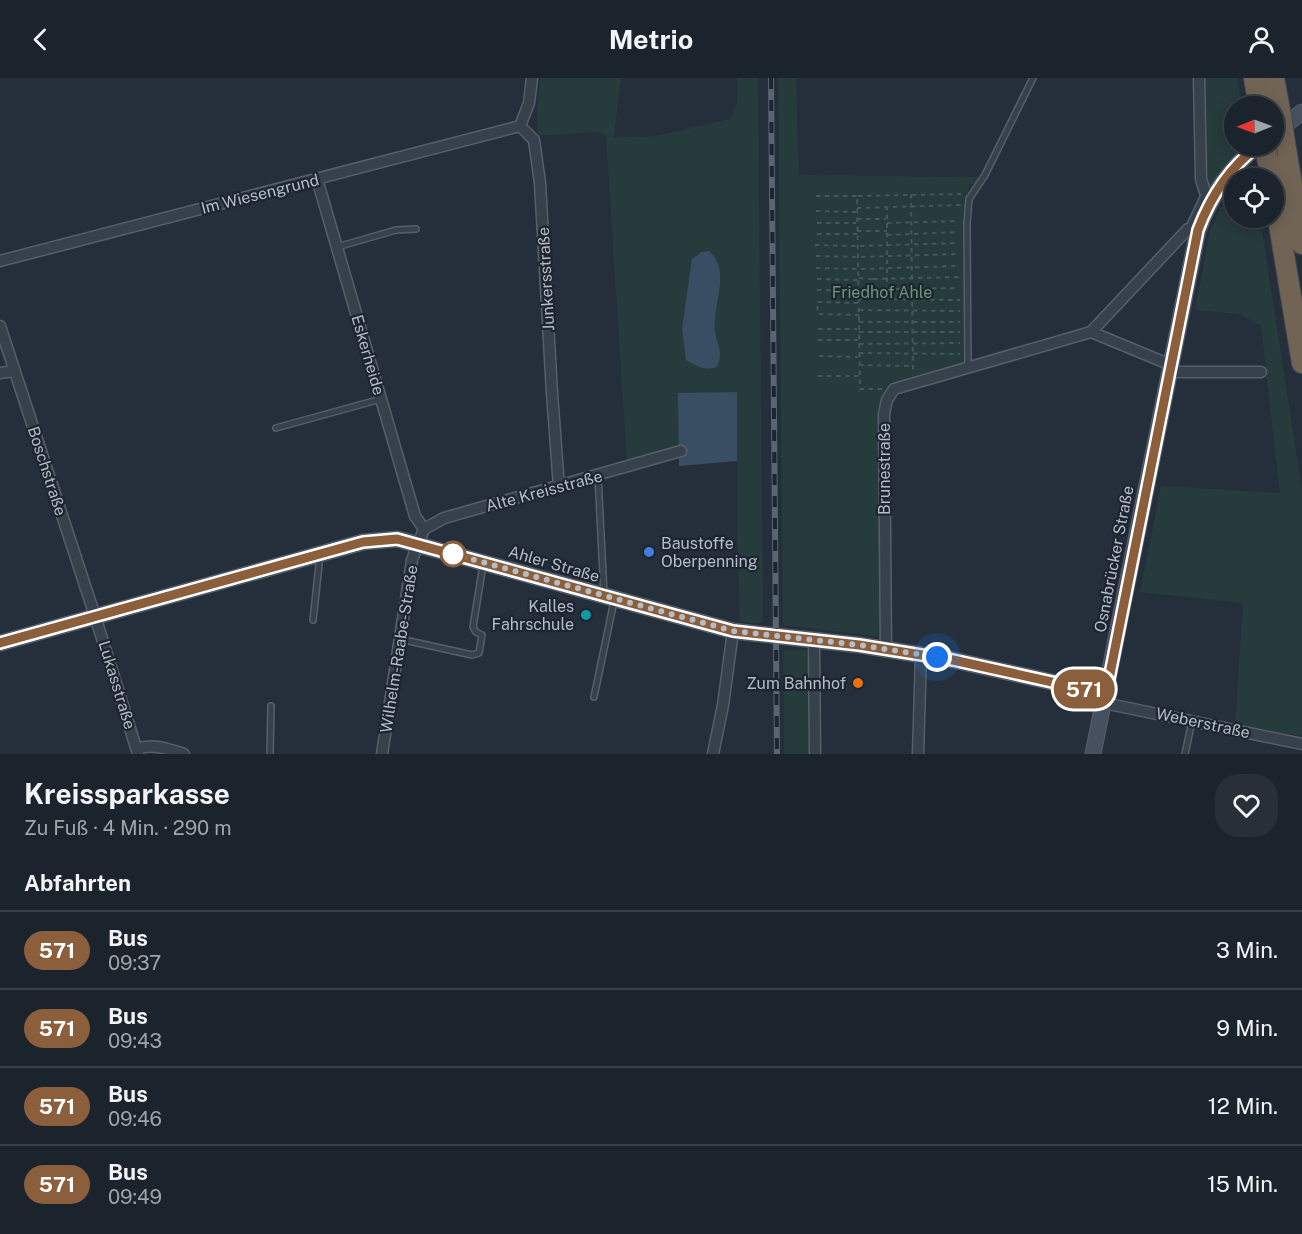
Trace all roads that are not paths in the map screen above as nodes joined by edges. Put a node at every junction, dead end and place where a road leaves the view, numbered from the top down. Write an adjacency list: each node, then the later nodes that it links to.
1 (532, 78): 9 (street)
2 (1033, 78): 24 (lane)
3 (1199, 78): 14 (street)
4 (1254, 78): 6 (highway)
5 (1274, 78): 7 (highway)
6 (1257, 96)
7 (1273, 96)
8 (1302, 112): 10 (main road, Osnabrücker Straße)
9 (520, 126): 13 (street, Im Wiesengrund); 33 (street, Junkersstraße)
10 (1284, 129)
11 (1252, 156): 14 (main road, Osnabrücker Straße)
12 (1277, 156): 18 (highway)
13 (317, 179): 19 (street, Eskerheide); 20 (street, Im Wiesengrund)
14 (1209, 196): 17 (main road, Osnabrücker Straße)
15 (1280, 228): 23 (highway)
16 (416, 229): 19 (lane)
17 (1193, 230): 22 (street); 25 (main road, Osnabrücker Straße)
18 (1302, 244)
19 (337, 247): 29 (street, Eskerheide)
20 (0, 261)
21 (0, 326): 26 (street, Boschstraße)
22 (1092, 332): 24 (street); 25 (street)
23 (1302, 363)
24 (968, 367): 45 (street, Brunestraße)
25 (1170, 368): 27 (street); 48 (main road, Osnabrücker Straße)
26 (14, 371): 28 (street); 39 (street, Boschstraße)
27 (1261, 372)
28 (0, 373)
29 (381, 399): 30 (lane); 34 (street, Eskerheide)
30 (276, 428)
31 (681, 451): 32 (street, Alte Kreisstraße)
32 (598, 476): 33 (street, Alte Kreisstraße); 38 (lane)
33 (559, 487): 34 (street, Alte Kreisstraße)
34 (424, 529): 35 (street)
35 (419, 544): 36 (main road, Ahler Straße); 37 (main road, Ahler Straße); 42 (street, Wilhelm-Raabe-Straße)
36 (318, 554): 39 (main road, Ahler Straße); 40 (lane)
37 (483, 562): 38 (main road, Ahler Straße); 42 (lane)
38 (609, 598): 41 (main road, Ahler Straße); 47 (lane)
39 (95, 616): 44 (main road, Ahler Straße); 52 (street, Lukasstraße)
40 (313, 620)
41 (733, 631): 43 (main road, Ahler Straße); 56 (street)
42 (400, 639): 55 (street, Wilhelm-Raabe-Straße)
43 (814, 641): 45 (main road, Ahler Straße); 57 (street)
44 (0, 643)
45 (886, 650): 46 (main road, Ahler Straße)
46 (921, 654): 48 (main road, Ahler Straße); 58 (street)
47 (594, 697)
48 (1105, 698): 50 (street, Weberstraße); 59 (main road, Osnabrücker Straße)
49 (271, 706): 54 (lane)
50 (1192, 721): 51 (street, Weberstraße); 60 (lane)
51 (1302, 744)
52 (137, 751): 53 (street)
53 (184, 754)
54 (270, 754)
55 (382, 754)
56 (713, 754)
57 (815, 754)
58 (918, 754)
59 (1093, 754)
60 (1185, 754)

